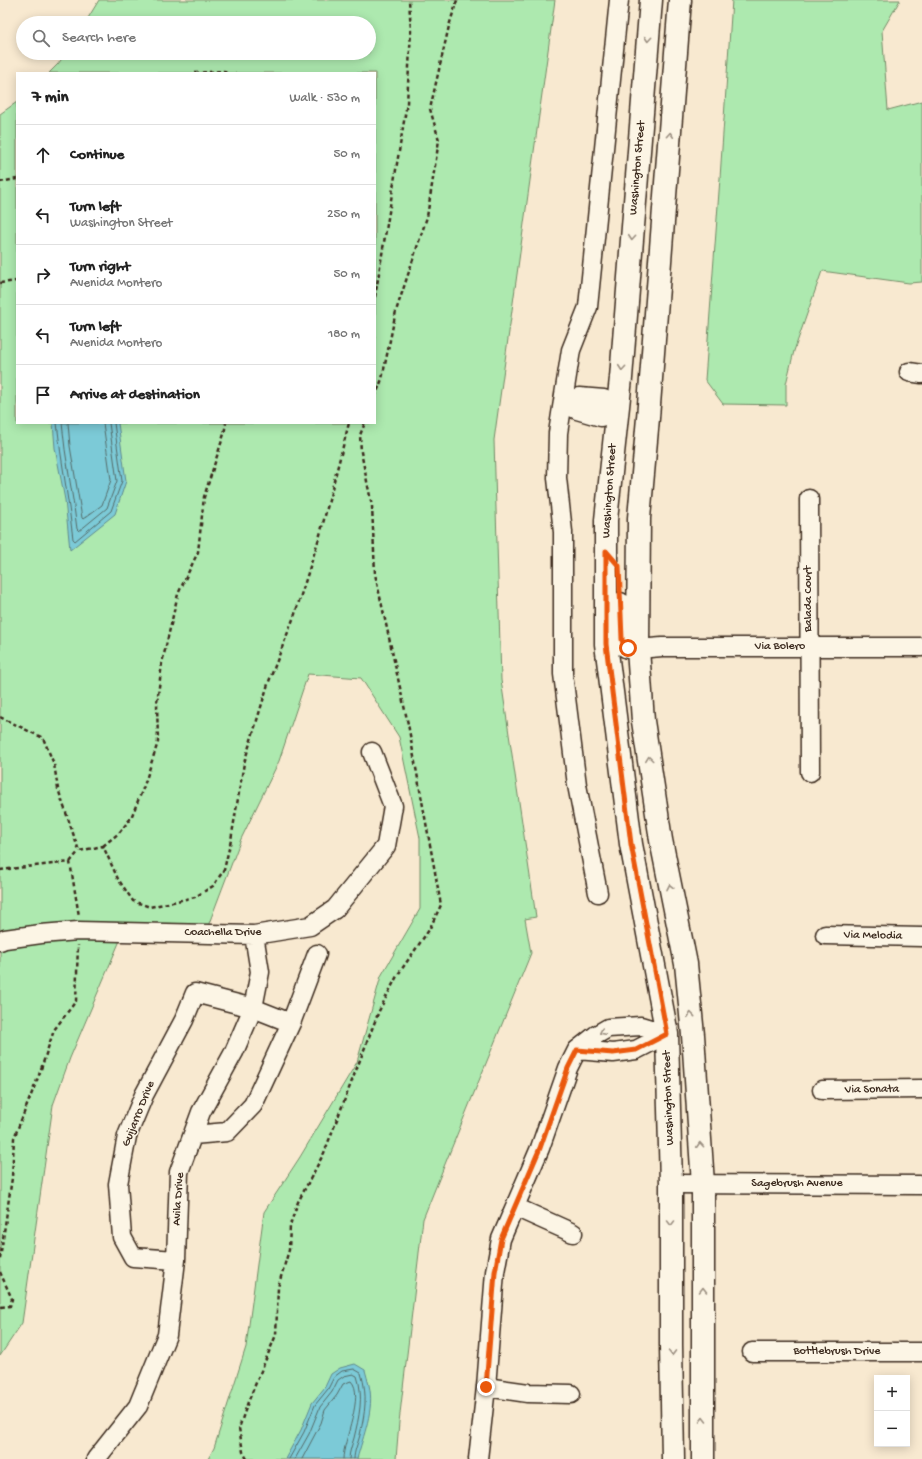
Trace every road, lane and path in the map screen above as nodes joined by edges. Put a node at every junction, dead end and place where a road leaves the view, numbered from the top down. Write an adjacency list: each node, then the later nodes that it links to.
1 (409, 0): 12 (path)
2 (457, 0): 13 (path)
3 (620, 0): 14 (street)
4 (652, 0): 15 (main road, Washington Street, one-way to 15)
5 (680, 0): 20 (main road, one-way to 5)
6 (210, 72): 7 (path)
7 (225, 72)
8 (16, 179): 9 (path)
9 (0, 182)
10 (16, 281): 11 (path)
11 (0, 283)
12 (376, 291)
13 (376, 394)
14 (563, 402): 15 (street); 32 (street)
15 (617, 410): 20 (main road); 21 (main road, Washington Street)
16 (226, 424): 28 (path)
17 (349, 424): 28 (path)
18 (365, 424): 62 (path)
19 (809, 499): 22 (street, Balada Court)
20 (640, 514): 24 (main road)
21 (606, 551): 24 (main road); 42 (main road, Washington Street)
22 (809, 647): 23 (street, Via Bolero); 24 (street, Via Bolero); 27 (street, Balada Court)
23 (922, 647)
24 (638, 649): 49 (main road, one-way to 24)
25 (0, 717): 29 (path)
26 (372, 752): 34 (street, Coachella Drive)
27 (810, 772)
28 (103, 846): 29 (path)
29 (79, 851): 30 (path)
30 (70, 862): 31 (path); 33 (path)
31 (0, 870)
32 (598, 893)
33 (78, 931): 34 (street, Coachella Drive); 37 (street, Coachella Drive); 53 (path)
34 (254, 935): 39 (street, Avila Drive)
35 (825, 935): 36 (street, Via Melodia)
36 (922, 937)
37 (0, 941)
38 (317, 954): 40 (street)
39 (253, 1008): 40 (street); 47 (street, Avila Drive); 54 (street, Guijarro Drive)
40 (291, 1023): 47 (street)
41 (621, 1028): 42 (street); 43 (street, one-way to 43); 44 (street)
42 (667, 1034): 44 (street); 48 (main road, Washington Street)
43 (577, 1050): 44 (street); 51 (street)
44 (624, 1051)
45 (922, 1089): 46 (street, Via Sonata)
46 (822, 1090)
47 (193, 1134): 54 (street, Avila Drive)
48 (672, 1184): 49 (street, Sagebrush Avenue); 64 (main road, Washington Street, one-way to 64)
49 (703, 1184): 50 (street, Sagebrush Avenue); 65 (main road, one-way to 49)
50 (922, 1185)
51 (515, 1207): 52 (street); 59 (street)
52 (573, 1234)
53 (0, 1259)
54 (176, 1260): 61 (street, Avila Drive)
55 (0, 1272): 56 (path)
56 (0, 1307)
57 (752, 1352): 58 (street, Bottlebrush Drive)
58 (922, 1352)
59 (486, 1387): 60 (street); 63 (street)
60 (571, 1394)
61 (96, 1459)
62 (246, 1459)
63 (478, 1459)
64 (673, 1459)
65 (703, 1459)

